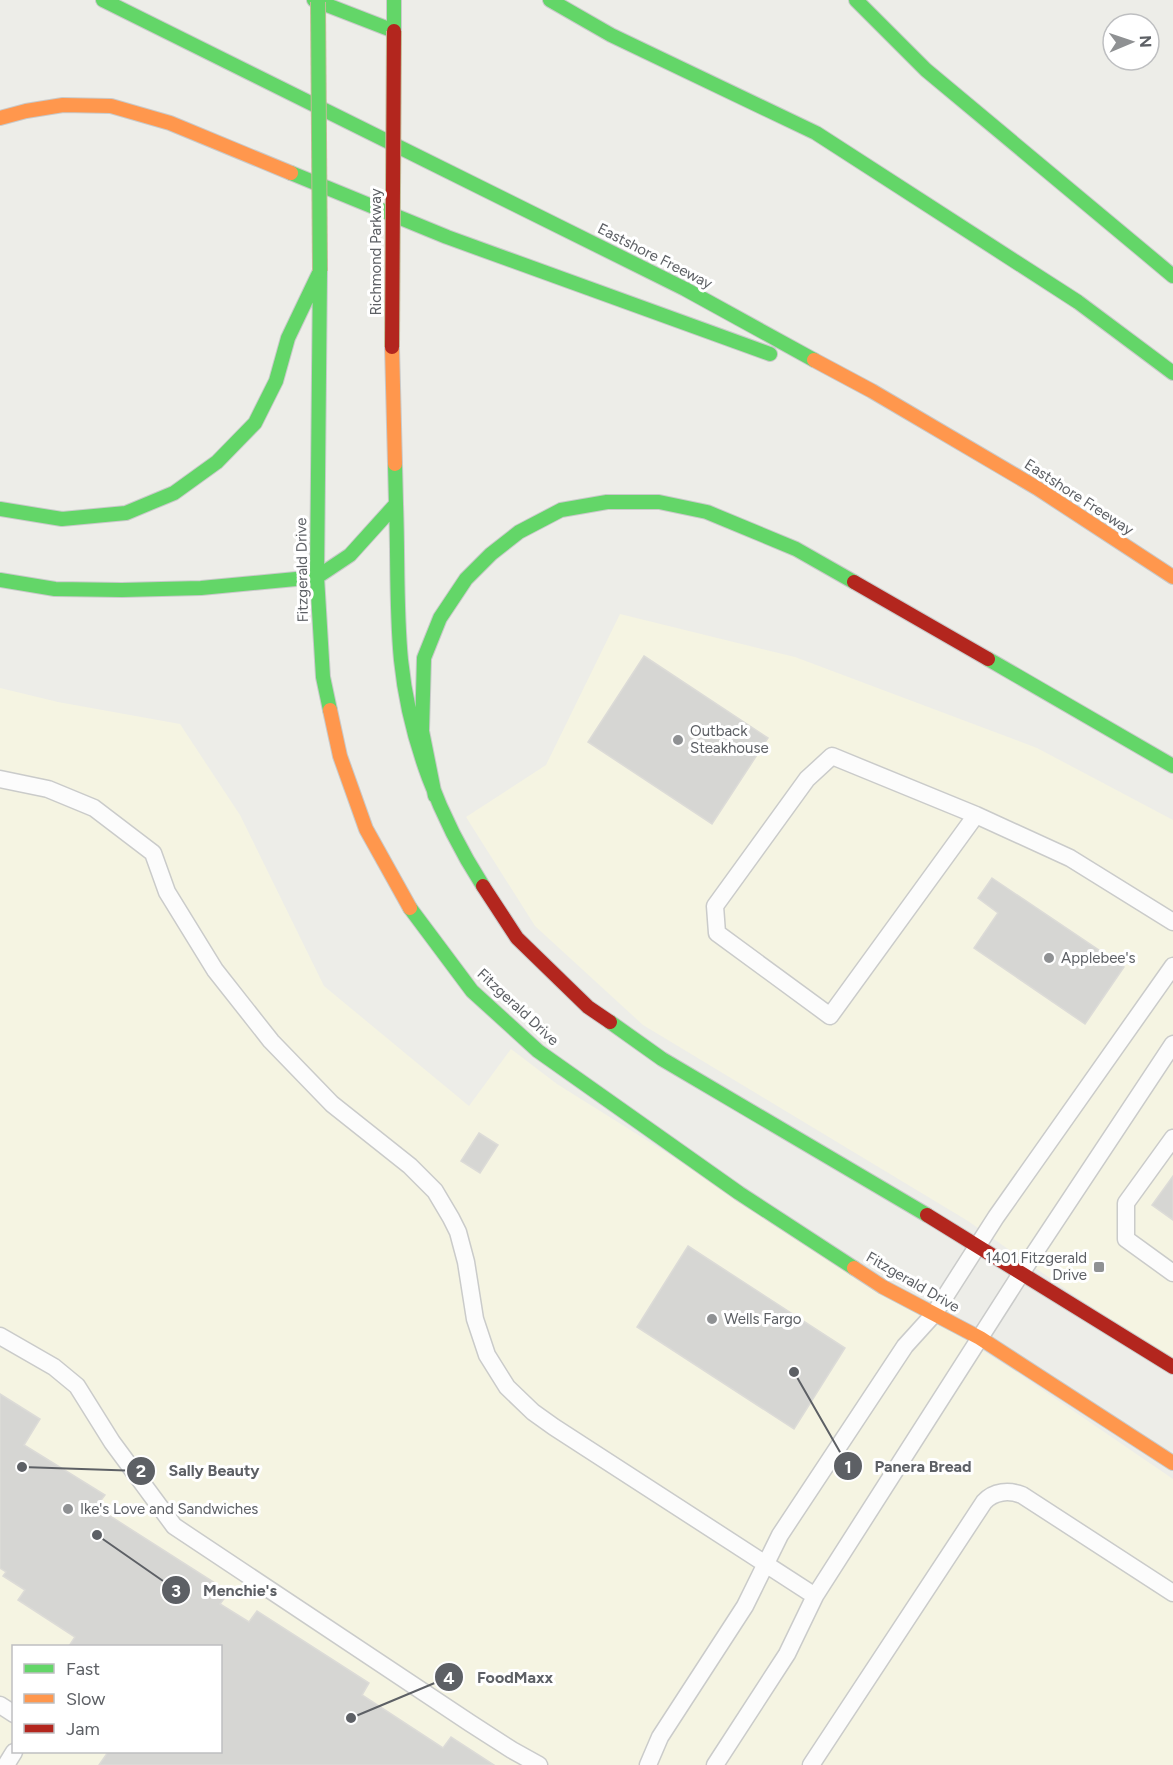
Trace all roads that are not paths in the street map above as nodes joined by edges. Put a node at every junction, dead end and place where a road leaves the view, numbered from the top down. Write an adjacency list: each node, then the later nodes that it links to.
1 (103, 0): 11 (main road, Eastshore Freeway)
2 (394, 0): 6 (main road, Richmond Parkway)
3 (550, 0): 10 (main road)
4 (856, 0): 9 (main road)
5 (317, 1): 6 (main road); 8 (main road, bridge)
6 (394, 32): 12 (main road, Richmond Parkway, bridge)
7 (0, 118): 11 (main road)
8 (320, 271): 13 (main road); 14 (main road, Fitzgerald Drive)
9 (1173, 276)
10 (1173, 373)
11 (872, 391): 15 (main road, Eastshore Freeway)
12 (396, 504): 14 (main road); 19 (main road)
13 (0, 509)
14 (316, 577): 16 (main road); 28 (main road, Fitzgerald Drive)
15 (1173, 577)
16 (0, 580)
17 (1173, 766): 19 (main road)
18 (1, 782): 33 (lane)
19 (435, 796): 25 (main road)
20 (976, 815): 20 (lane); 21 (lane)
21 (1173, 922)
22 (1173, 966): 25 (lane)
23 (1173, 1044): 26 (lane)
24 (1173, 1138): 27 (lane)
25 (978, 1246): 26 (main road); 28 (lane)
26 (1022, 1272): 30 (lane); 31 (main road)
27 (1173, 1273)
28 (934, 1314): 30 (main road, Fitzgerald Drive); 33 (lane)
29 (0, 1336): 36 (lane)
30 (980, 1338): 32 (main road, Fitzgerald Drive); 35 (lane)
31 (1173, 1366)
32 (1173, 1463)
33 (766, 1564): 35 (lane); 37 (lane)
34 (1173, 1593): 39 (lane)
35 (815, 1596): 38 (lane)
36 (539, 1765)
37 (648, 1765)
38 (715, 1765)
39 (811, 1765)

